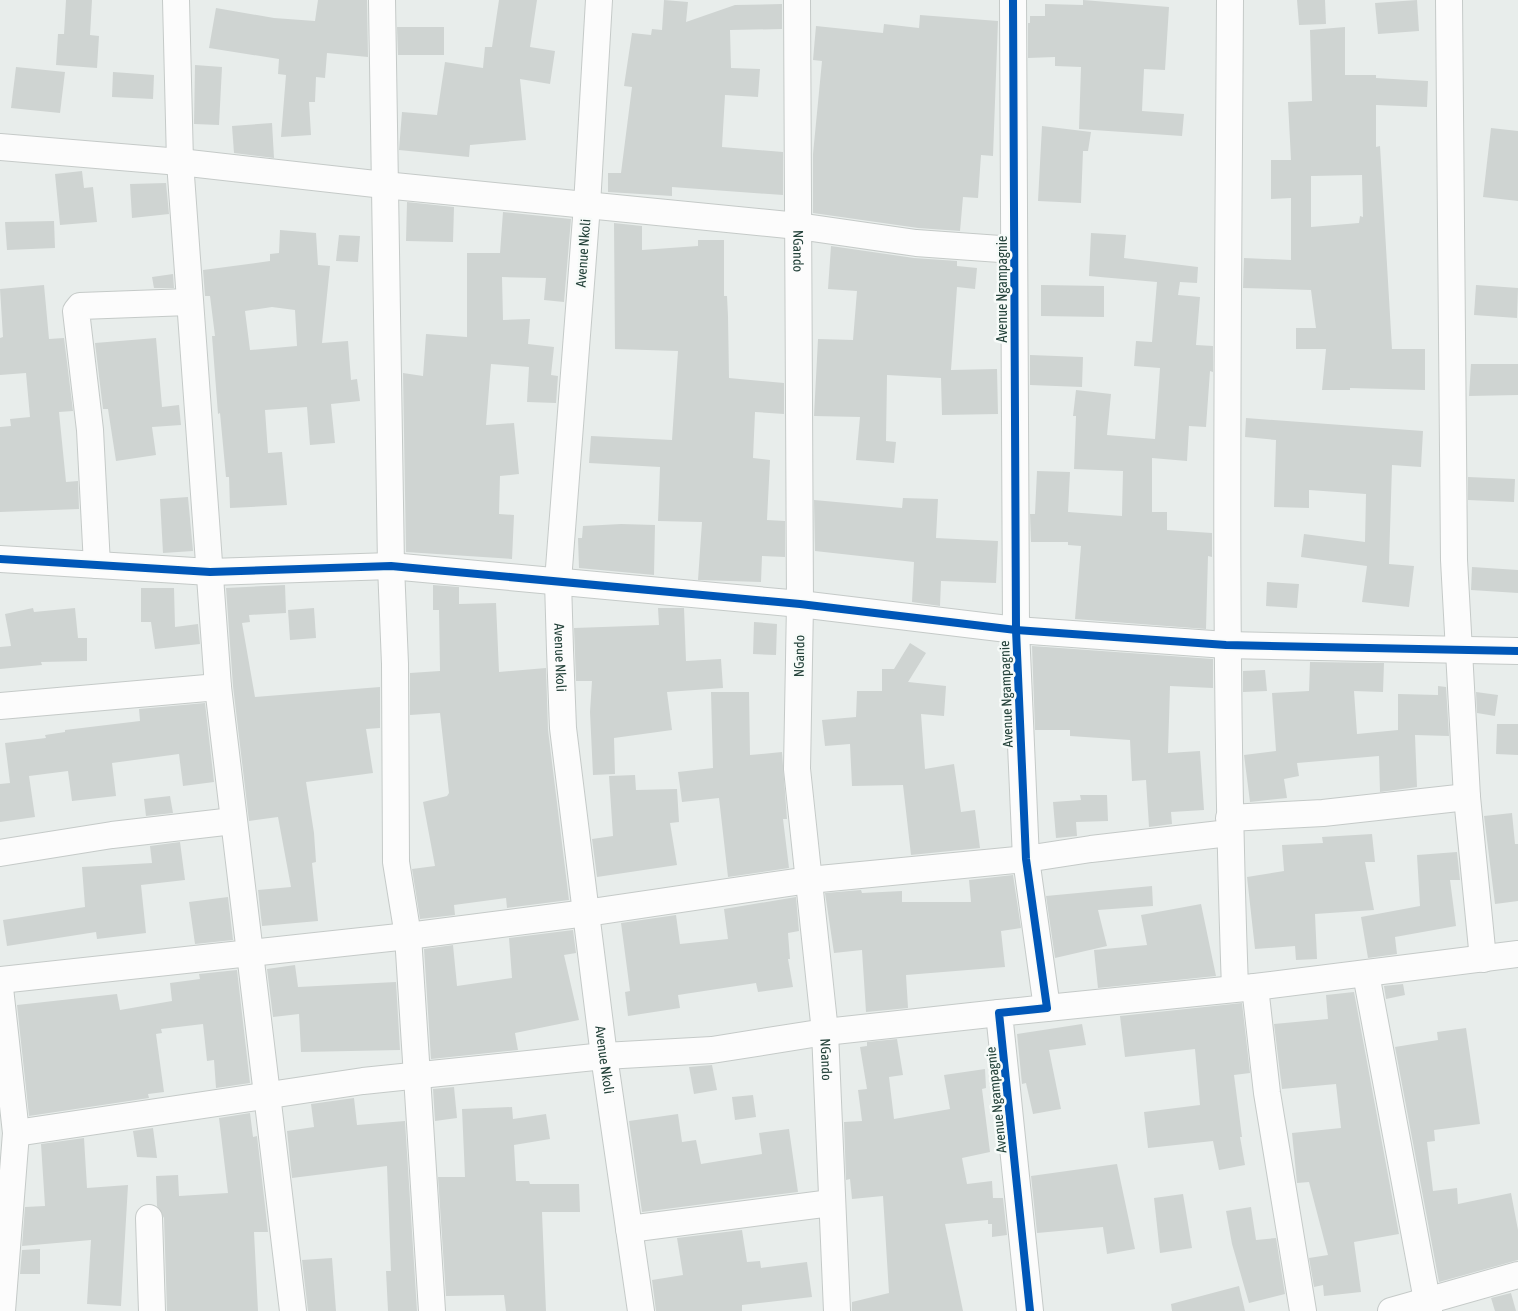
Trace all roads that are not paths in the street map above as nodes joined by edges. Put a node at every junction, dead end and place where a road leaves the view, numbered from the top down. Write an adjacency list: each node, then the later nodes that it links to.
1 (176, 0): 9 (street)
2 (382, 0): 10 (street)
3 (599, 0): 11 (street, Avenue Nkoli)
4 (797, 0): 12 (street, NGando)
5 (1013, 0): 13 (street, Avenue Ngampagnie)
6 (1230, 0): 22 (street)
7 (1449, 0): 23 (street)
8 (0, 146): 9 (street)
9 (180, 162): 10 (street); 14 (street)
10 (384, 185): 11 (street); 17 (street)
11 (587, 205): 12 (street); 19 (street, Avenue Nkoli)
12 (798, 226): 13 (street); 20 (street, NGando)
13 (1014, 250): 21 (street, Avenue Ngampagnie)
14 (188, 302): 16 (street); 18 (street)
15 (0, 560): 16 (street)
16 (97, 565): 18 (street)
17 (391, 566): 18 (street); 19 (street); 34 (street)
18 (210, 572): 25 (street)
19 (558, 581): 20 (street); 33 (street, Avenue Nkoli)
20 (800, 604): 21 (street); 32 (street, NGando)
21 (1016, 630): 22 (street); 31 (street, Avenue Ngampagnie)
22 (1226, 645): 23 (street); 29 (street)
23 (1458, 650): 24 (street); 27 (street)
24 (1518, 650)
25 (218, 687): 26 (street); 28 (street)
26 (0, 706)
27 (1467, 797): 29 (street); 37 (street)
28 (233, 821): 30 (street); 35 (street)
29 (1229, 826): 31 (street); 40 (street)
30 (0, 853)
31 (1026, 859): 32 (street); 42 (street, Avenue Ngampagnie)
32 (809, 880): 33 (street); 44 (street, NGando)
33 (586, 913): 34 (street); 45 (street, Avenue Nkoli)
34 (408, 936): 35 (street); 46 (street)
35 (250, 954): 39 (street); 47 (street)
36 (1518, 954): 37 (street)
37 (1483, 958): 38 (street)
38 (1366, 974): 40 (street); 53 (street)
39 (0, 980)
40 (1245, 987): 42 (street); 61 (street)
41 (0, 988): 48 (street)
42 (1047, 1008): 43 (street)
43 (1000, 1013): 44 (street); 60 (street, Avenue Ngampagnie)
44 (825, 1032): 45 (street); 49 (street, NGando)
45 (604, 1056): 46 (street); 51 (street, Avenue Nkoli)
46 (416, 1076): 47 (street); 57 (street)
47 (268, 1096): 48 (street); 56 (street)
48 (16, 1133): 54 (street)
49 (831, 1203): 51 (street); 59 (street, NGando)
50 (149, 1218): 55 (street)
51 (628, 1229): 58 (street, Avenue Nkoli)
52 (1518, 1275): 53 (street)
53 (1428, 1306): 62 (street)
54 (2, 1311)
55 (152, 1311)
56 (293, 1311)
57 (432, 1311)
58 (641, 1311)
59 (837, 1311)
60 (1030, 1311)
61 (1304, 1311)
62 (1391, 1311)

